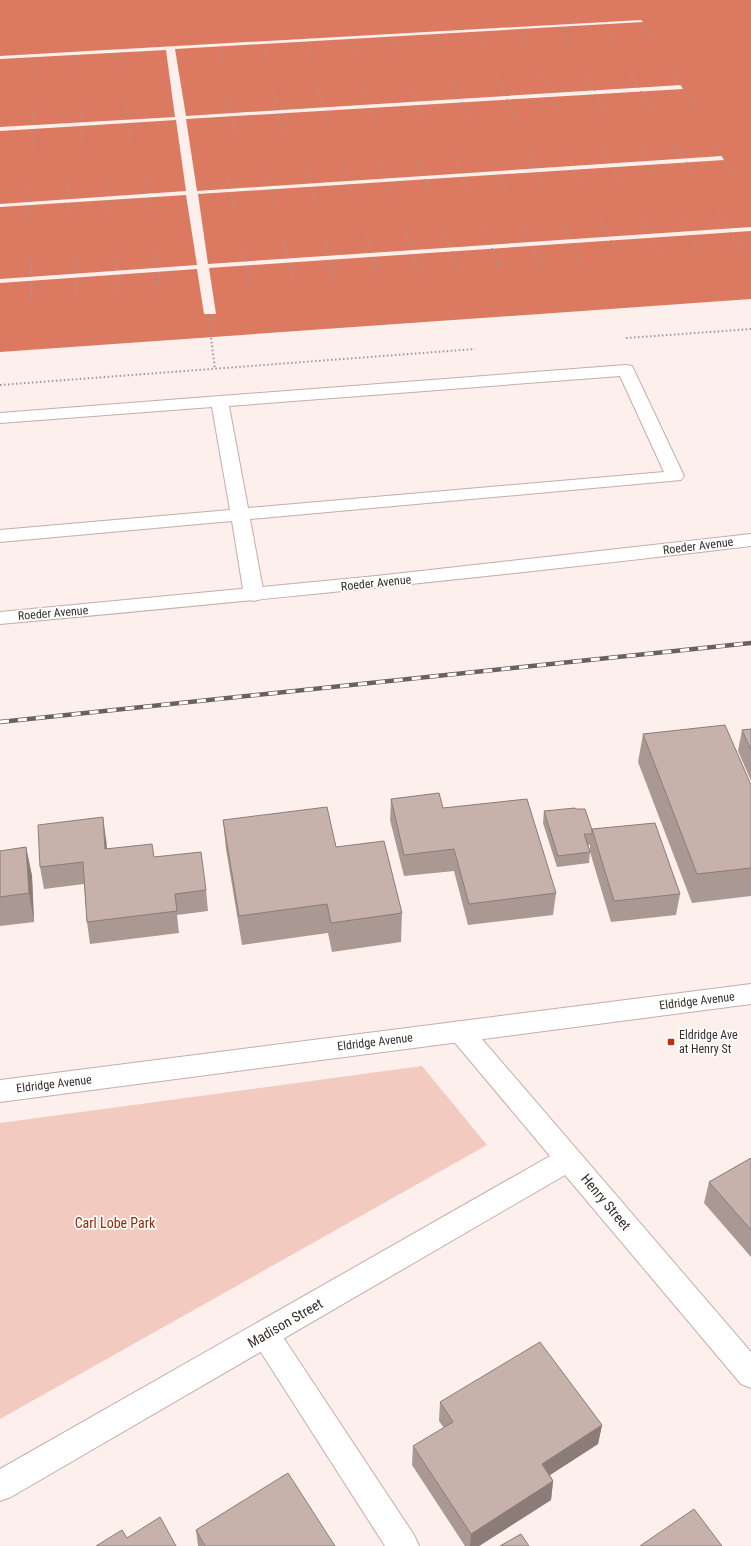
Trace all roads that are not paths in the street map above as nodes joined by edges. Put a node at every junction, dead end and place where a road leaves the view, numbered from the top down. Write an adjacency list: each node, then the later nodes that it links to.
1 (220, 401): 2 (street); 3 (street); 3 (street)
2 (0, 418)
3 (240, 514): 4 (street); 6 (street)
4 (0, 536)
5 (751, 540): 6 (street, Roeder Avenue)
6 (254, 595): 7 (street, Roeder Avenue)
7 (0, 618)
8 (751, 994): 9 (street, Eldridge Avenue)
9 (460, 1031): 10 (street, Eldridge Avenue); 11 (street, Henry Street)
10 (0, 1091)
11 (569, 1159): 12 (street, Madison Street); 13 (street, Henry Street)
12 (265, 1334): 14 (street, Madison Street); 15 (street)
13 (751, 1374)
14 (0, 1486)
15 (403, 1546)

